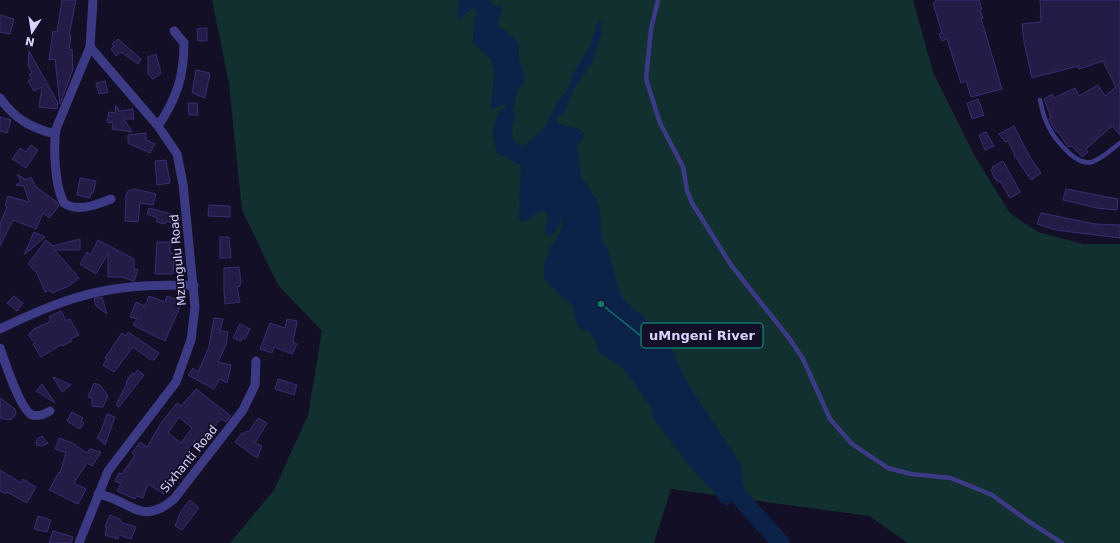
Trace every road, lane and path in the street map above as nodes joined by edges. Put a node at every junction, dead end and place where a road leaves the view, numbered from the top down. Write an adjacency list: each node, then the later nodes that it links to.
1 (93, 0): 4 (street)
2 (658, 0): 18 (lane)
3 (174, 31): 7 (street)
4 (90, 47): 7 (street, Mzungulu Road); 8 (street)
5 (0, 98): 8 (street)
6 (1040, 100): 9 (lane)
7 (158, 126): 11 (street, Mzungulu Road)
8 (55, 134): 10 (street)
9 (1120, 143)
10 (111, 199)
11 (194, 285): 12 (street); 16 (street, Mzungulu Road)
12 (0, 329)
13 (0, 348): 15 (street)
14 (256, 361): 16 (street, Sixhanti Road)
15 (50, 411)
16 (98, 494): 17 (street, Mzungulu Road)
17 (79, 543)
18 (1062, 543)

